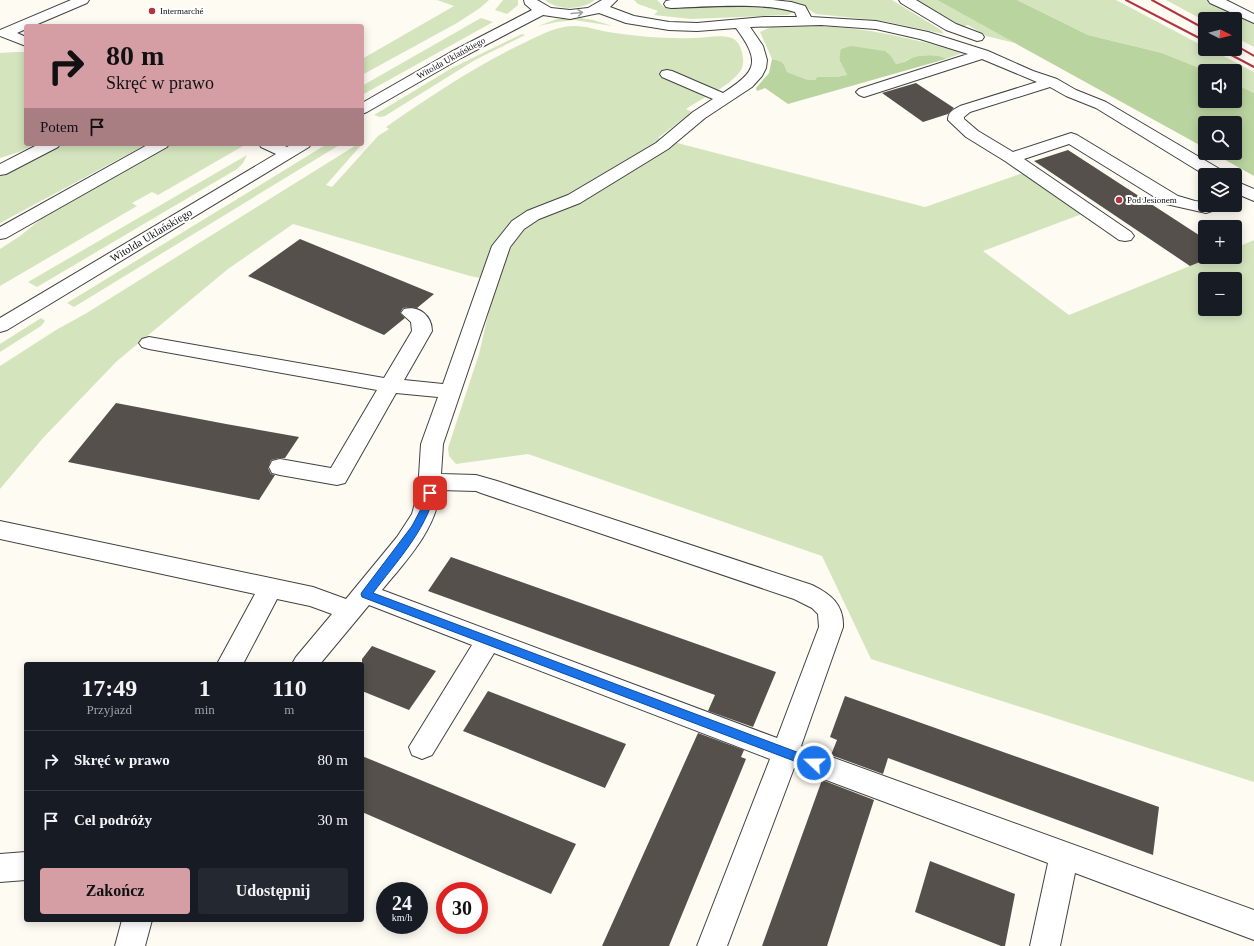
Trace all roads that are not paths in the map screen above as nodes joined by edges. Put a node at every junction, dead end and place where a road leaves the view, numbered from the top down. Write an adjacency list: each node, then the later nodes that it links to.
1 (82, 0): 11 (street)
2 (530, 0): 7 (street)
3 (906, 0): 15 (street)
4 (1215, 0): 8 (street)
5 (604, 4): 7 (street, one-way to 5); 10 (street)
6 (671, 4): 9 (street)
7 (542, 10): 22 (street, Witolda Uklańskiego)
8 (1254, 19)
9 (804, 20): 10 (street); 16 (street)
10 (740, 23): 21 (street)
11 (26, 24)
12 (24, 25): 13 (street)
13 (3, 34): 14 (street)
14 (24, 41)
15 (990, 41)
16 (983, 54): 19 (street); 20 (street)
17 (1016, 54): 19 (street)
18 (667, 74): 21 (street)
19 (1052, 82): 28 (street); 29 (street)
20 (864, 92)
21 (725, 99): 38 (street)
22 (364, 108)
23 (48, 146): 30 (street)
24 (157, 146): 32 (street)
25 (272, 146): 27 (street)
26 (300, 146): 27 (street, Witolda Uklańskiego)
27 (288, 153): 35 (street, Witolda Uklańskiego)
28 (1011, 158): 31 (street); 33 (street)
29 (1205, 168)
30 (0, 170)
31 (1198, 207)
32 (0, 234)
33 (1125, 236)
34 (411, 313): 37 (street)
35 (0, 326)
36 (149, 343): 37 (street)
37 (391, 386): 38 (street); 39 (street)
38 (450, 391): 40 (street)
39 (280, 467)
40 (431, 482): 43 (street); 48 (street)
41 (0, 530): 42 (street)
42 (271, 588): 43 (street); 45 (street)
43 (358, 603): 44 (street); 46 (street)
44 (488, 641): 47 (street); 48 (street)
45 (231, 662)
46 (307, 662)
47 (422, 747)
48 (785, 753): 49 (street); 55 (street)
49 (1064, 855): 53 (street); 56 (street)
50 (24, 866): 51 (street)
51 (0, 868)
52 (136, 922): 54 (street)
53 (1254, 925)
54 (130, 946)
55 (712, 946)
56 (1046, 946)

